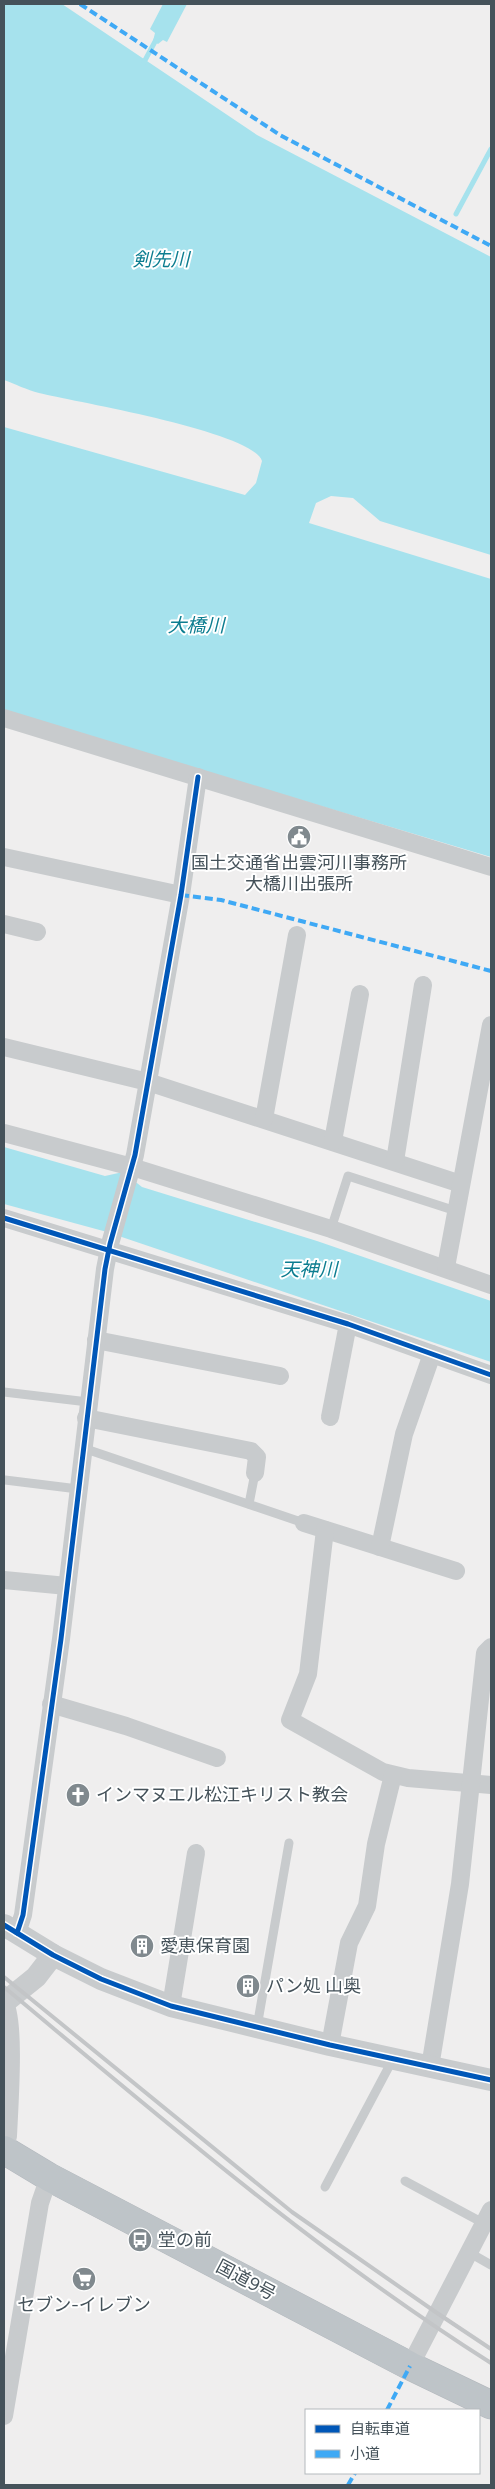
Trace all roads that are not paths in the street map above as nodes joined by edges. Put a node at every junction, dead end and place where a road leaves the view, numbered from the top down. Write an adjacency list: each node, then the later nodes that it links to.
1 (4, 718): 2 (street)
2 (198, 777): 4 (street); 5 (street)
3 (4, 856): 5 (street)
4 (491, 867)
5 (181, 895): 13 (street)
6 (4, 924): 7 (street)
7 (37, 932)
8 (297, 935): 14 (street)
9 (423, 985): 17 (street)
10 (360, 994): 16 (street)
11 (491, 1025): 19 (street)
12 (4, 1047): 13 (street)
13 (148, 1082): 14 (street); 18 (street)
14 (264, 1119): 16 (street)
15 (4, 1133): 18 (street)
16 (334, 1141): 17 (street)
17 (395, 1162): 19 (street)
18 (130, 1171): 22 (street); 23 (street)
19 (462, 1184): 20 (street)
20 (456, 1211): 22 (lane); 24 (street)
21 (4, 1218): 23 (street)
22 (331, 1229): 24 (street)
23 (109, 1246): 26 (street); 27 (street)
24 (446, 1267): 25 (street)
25 (491, 1285)
26 (348, 1324): 28 (street); 33 (street)
27 (96, 1340): 30 (street); 32 (street)
28 (432, 1354): 29 (street); 41 (street)
29 (491, 1375)
30 (280, 1376)
31 (4, 1392): 32 (lane)
32 (87, 1410): 34 (street); 35 (street)
33 (330, 1417)
34 (83, 1448): 37 (street); 38 (lane)
35 (255, 1473): 38 (lane)
36 (5, 1480): 37 (lane)
37 (78, 1489): 44 (street)
38 (249, 1504): 39 (lane)
39 (304, 1523): 40 (street)
40 (325, 1530): 41 (street); 48 (street)
41 (380, 1547): 42 (street)
42 (456, 1572)
43 (4, 1580): 44 (street)
44 (67, 1586): 46 (street)
45 (491, 1647): 49 (street)
46 (51, 1704): 47 (street); 53 (street)
47 (217, 1758)
48 (393, 1775): 49 (street); 58 (street)
49 (472, 1783): 50 (street); 60 (street)
50 (491, 1785)
51 (289, 1843): 57 (lane)
52 (196, 1853): 56 (street)
53 (10, 1929): 54 (street)
54 (53, 1955): 55 (street); 56 (street)
55 (4, 2002): 62 (street)
56 (171, 2006): 57 (street)
57 (257, 2027): 58 (street)
58 (330, 2045): 59 (street)
59 (393, 2059): 60 (street); 65 (lane)
60 (430, 2067): 61 (street)
61 (491, 2080)
62 (4, 2150): 63 (highway, 国道9号)
63 (49, 2177): 69 (highway, 国道9号); 71 (street)
64 (405, 2181): 66 (lane)
65 (325, 2187)
66 (489, 2216): 67 (street)
67 (470, 2253): 68 (lane); 69 (street)
68 (491, 2265)
69 (410, 2366): 70 (highway, 国道9号)
70 (491, 2405)
71 (4, 2416)

